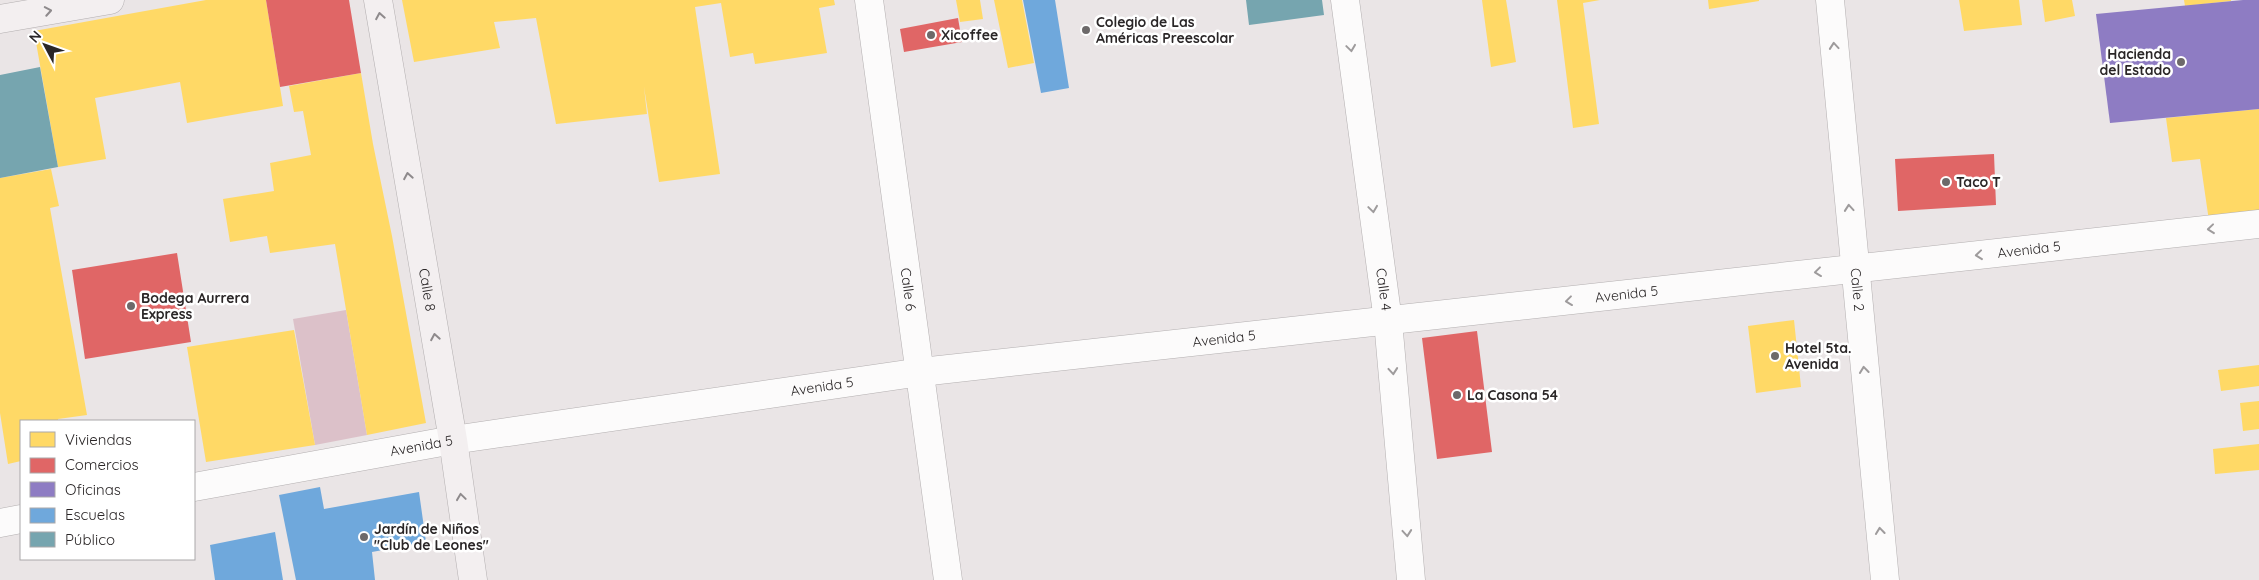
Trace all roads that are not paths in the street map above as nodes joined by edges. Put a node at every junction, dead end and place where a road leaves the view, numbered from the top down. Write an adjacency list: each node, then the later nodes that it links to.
1 (110, 0): 6 (main road, one-way to 1)
2 (378, 0): 11 (main road, Calle 8, one-way to 2)
3 (869, 0): 10 (street, Calle 6)
4 (1345, 0): 9 (street, Calle 4, one-way to 9)
5 (1830, 0): 8 (street, Calle 2, one-way to 5)
6 (0, 19)
7 (2259, 224): 8 (street, Avenida 5, one-way to 8)
8 (1854, 268): 9 (street, Avenida 5, one-way to 9); 18 (street, Calle 2, one-way to 8)
9 (1388, 321): 10 (street, Avenida 5); 17 (street, Calle 4, one-way to 17)
10 (921, 372): 11 (street, Avenida 5); 16 (street, Calle 6)
11 (453, 440): 12 (street, Avenida 5); 15 (main road, Calle 8, one-way to 11)
12 (195, 487)
13 (20, 519): 14 (street)
14 (0, 523)
15 (473, 580)
16 (948, 580)
17 (1411, 580)
18 (1885, 580)

